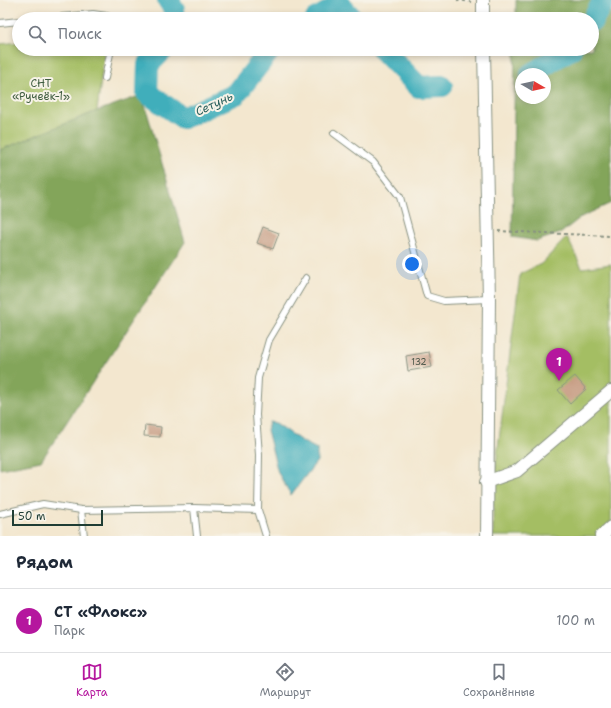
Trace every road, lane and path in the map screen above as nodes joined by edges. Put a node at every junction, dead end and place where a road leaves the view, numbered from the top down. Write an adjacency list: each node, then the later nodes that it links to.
1 (483, 0): 2 (street)
2 (483, 12)
3 (12, 22): 4 (lane)
4 (0, 23)
5 (110, 56): 7 (lane)
6 (484, 56): 9 (street)
7 (105, 78)
8 (334, 133): 12 (lane)
9 (487, 231): 10 (path); 12 (street)
10 (611, 236)
11 (306, 278): 17 (lane)
12 (489, 299): 14 (street)
13 (611, 391): 14 (street)
14 (486, 482): 23 (street)
15 (194, 508): 16 (lane); 17 (lane); 21 (lane)
16 (81, 510): 18 (lane); 20 (lane)
17 (258, 510): 22 (lane)
18 (0, 514)
19 (611, 527): 24 (street)
20 (84, 536)
21 (197, 536)
22 (266, 536)
23 (486, 536)
24 (601, 536)

